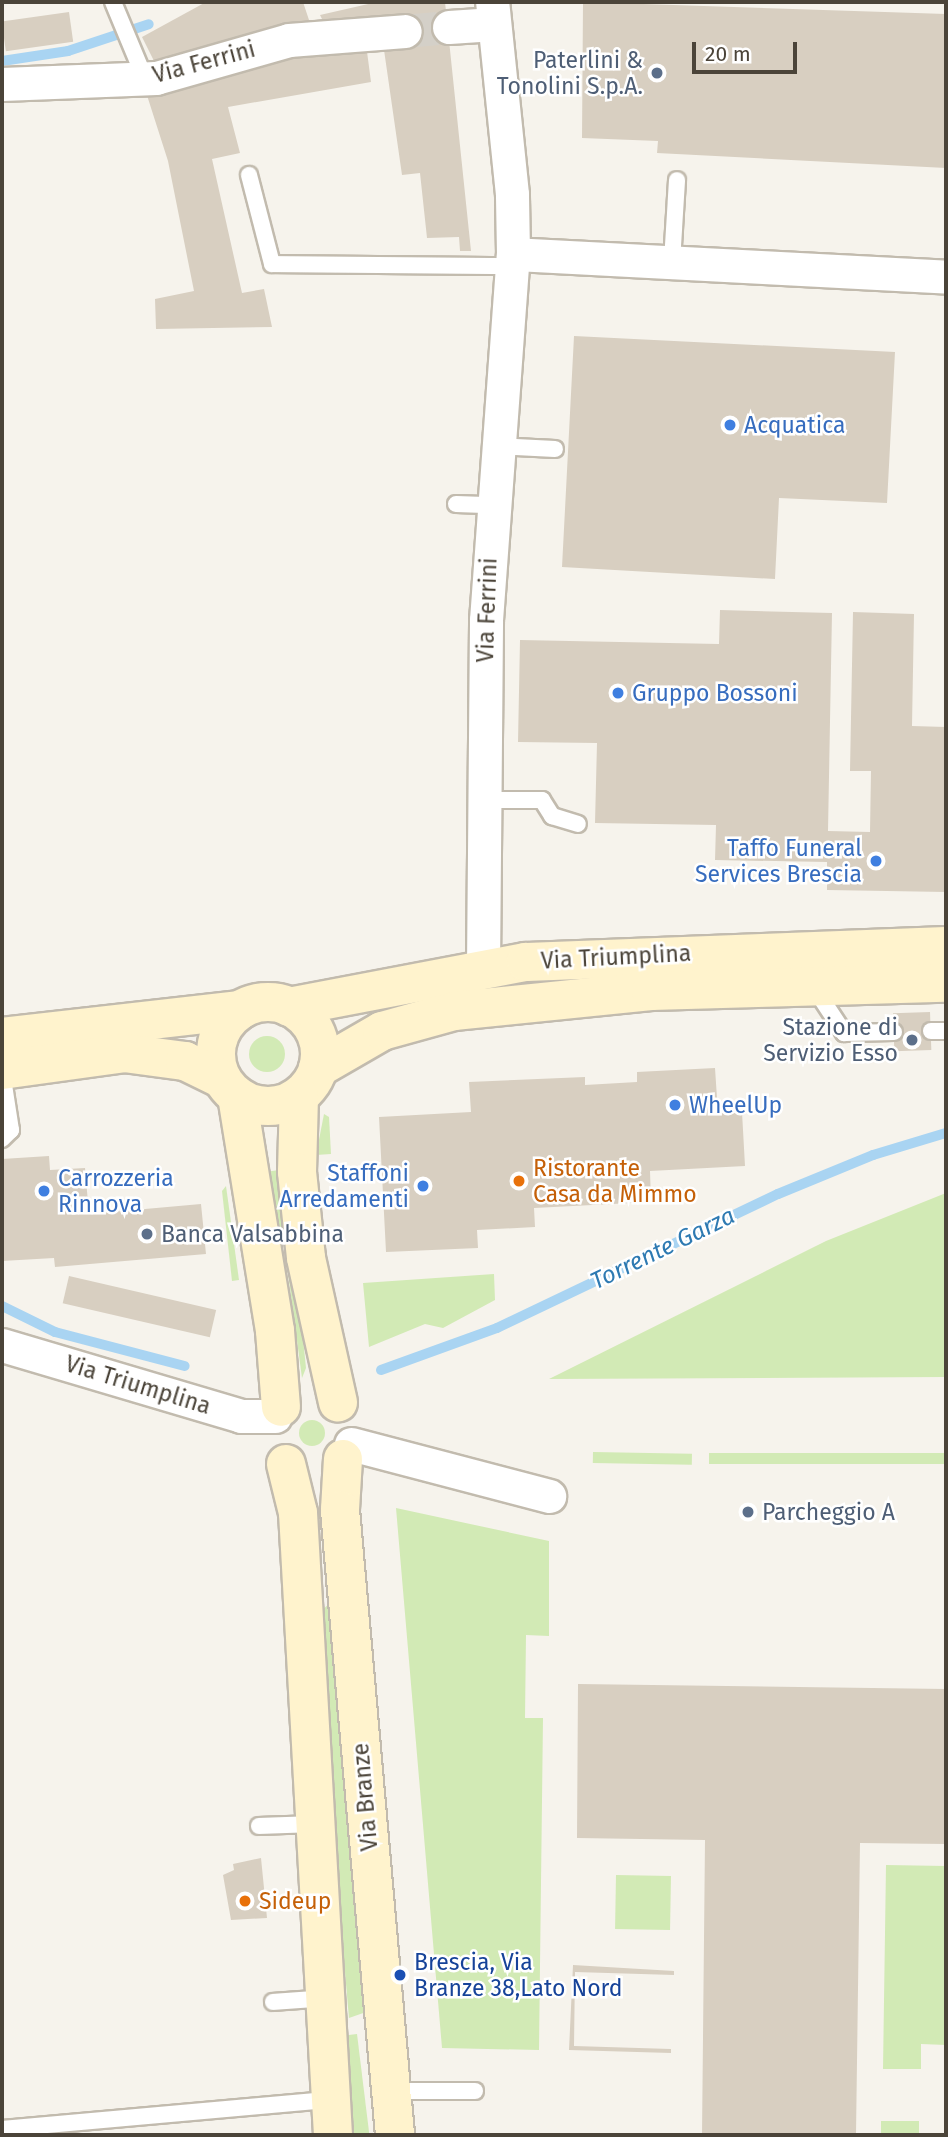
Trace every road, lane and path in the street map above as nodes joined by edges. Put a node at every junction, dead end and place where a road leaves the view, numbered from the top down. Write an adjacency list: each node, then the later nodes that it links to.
1 (113, 2): 5 (lane)
2 (493, 13): 3 (street, Via Ferrini); 9 (street, Via Ferrini)
3 (449, 27)
4 (405, 31): 5 (street, Via Ferrini)
5 (145, 79): 6 (street, Via Ferrini)
6 (2, 84)
7 (249, 175): 9 (lane)
8 (677, 180): 10 (lane)
9 (512, 260): 10 (street); 12 (street, Via Ferrini)
10 (672, 262): 11 (street)
11 (946, 277)
12 (496, 446): 13 (lane); 15 (street, Via Ferrini)
13 (555, 449)
14 (456, 504): 15 (lane)
15 (492, 505): 16 (street, Via Ferrini)
16 (482, 800): 17 (lane); 19 (street, Via Ferrini)
17 (578, 824)
18 (946, 946): 19 (street, Via Triumplina)
19 (483, 968): 22 (street, Via Triumplina)
20 (946, 983): 21 (street, Via Triumplina)
21 (812, 984): 24 (lane); 27 (street, Via Triumplina)
22 (289, 1007): 23 (street, Via Triumplina); 27 (street)
23 (240, 1010): 25 (street, Via Triumplina); 28 (street)
24 (894, 1032)
25 (2, 1037)
26 (2, 1071): 28 (street, Via Triumplina); 29 (lane)
27 (308, 1082): 28 (street, Via Triumplina); 31 (street, Via Branze)
28 (230, 1087): 32 (street)
29 (2, 1139)
30 (2, 1345): 32 (street, Via Triumplina)
31 (338, 1402): 32 (street); 33 (street, Via Branze)
32 (278, 1411): 34 (street)
33 (347, 1451): 34 (street); 35 (street); 40 (street, Via Branze)
34 (286, 1464): 36 (street)
35 (549, 1496)
36 (314, 1824): 37 (lane); 38 (street)
37 (259, 1826)
38 (329, 1997): 39 (lane); 42 (street)
39 (273, 2002)
40 (391, 2091): 41 (lane); 44 (street, Via Branze)
41 (475, 2091)
42 (331, 2118): 43 (lane)
43 (2, 2129)
44 (395, 2135)

